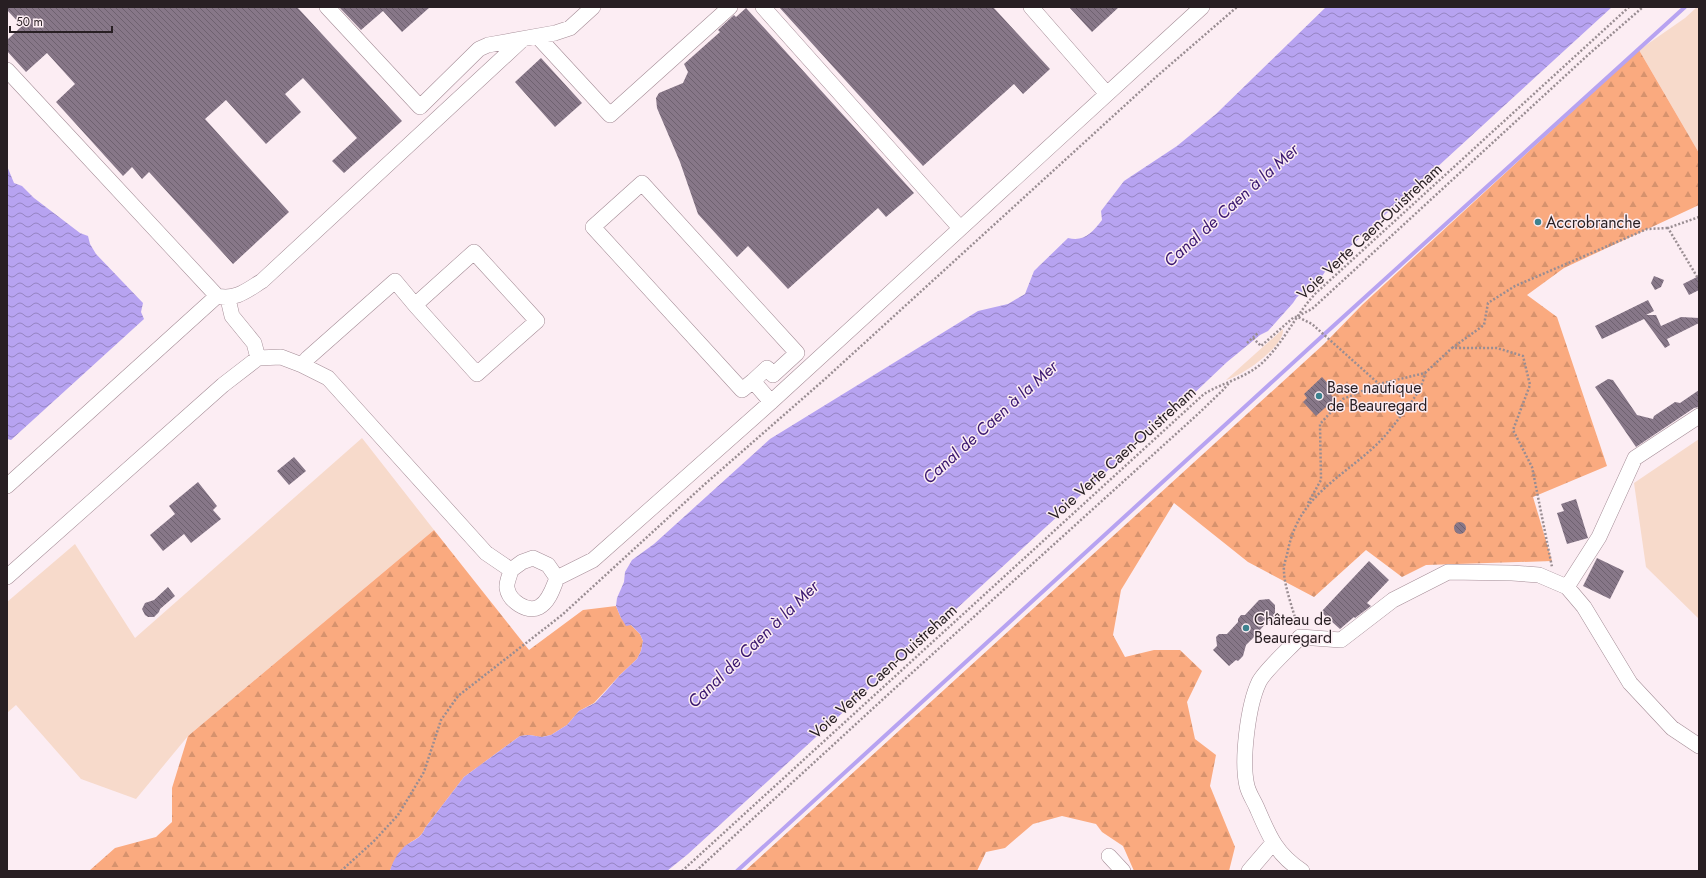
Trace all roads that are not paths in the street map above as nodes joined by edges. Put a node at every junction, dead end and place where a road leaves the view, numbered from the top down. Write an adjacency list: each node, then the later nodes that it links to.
1 (327, 7): 8 (street)
2 (593, 7): 7 (street)
3 (730, 7): 7 (street)
4 (763, 7): 11 (street)
5 (1031, 7): 10 (street)
6 (1202, 7): 10 (street)
7 (538, 37): 8 (street)
8 (522, 40): 12 (street)
9 (7, 70): 12 (street)
10 (1107, 94): 11 (street)
11 (960, 228): 17 (street)
12 (222, 297): 14 (street); 19 (street)
13 (414, 305): 13 (street); 15 (street)
14 (258, 358): 15 (street); 21 (street)
15 (302, 365): 20 (street)
16 (752, 381): 16 (street); 17 (street)
17 (771, 402): 22 (street)
18 (1699, 416): 23 (street)
19 (7, 486)
20 (511, 570): 22 (street); 22 (street)
21 (7, 577)
22 (557, 578)
23 (1562, 585): 24 (street); 25 (street)
24 (1699, 746)
25 (1273, 843): 28 (street); 29 (street)
26 (1109, 856): 27 (street)
27 (1123, 871)
28 (1249, 871)
29 (1302, 871)

